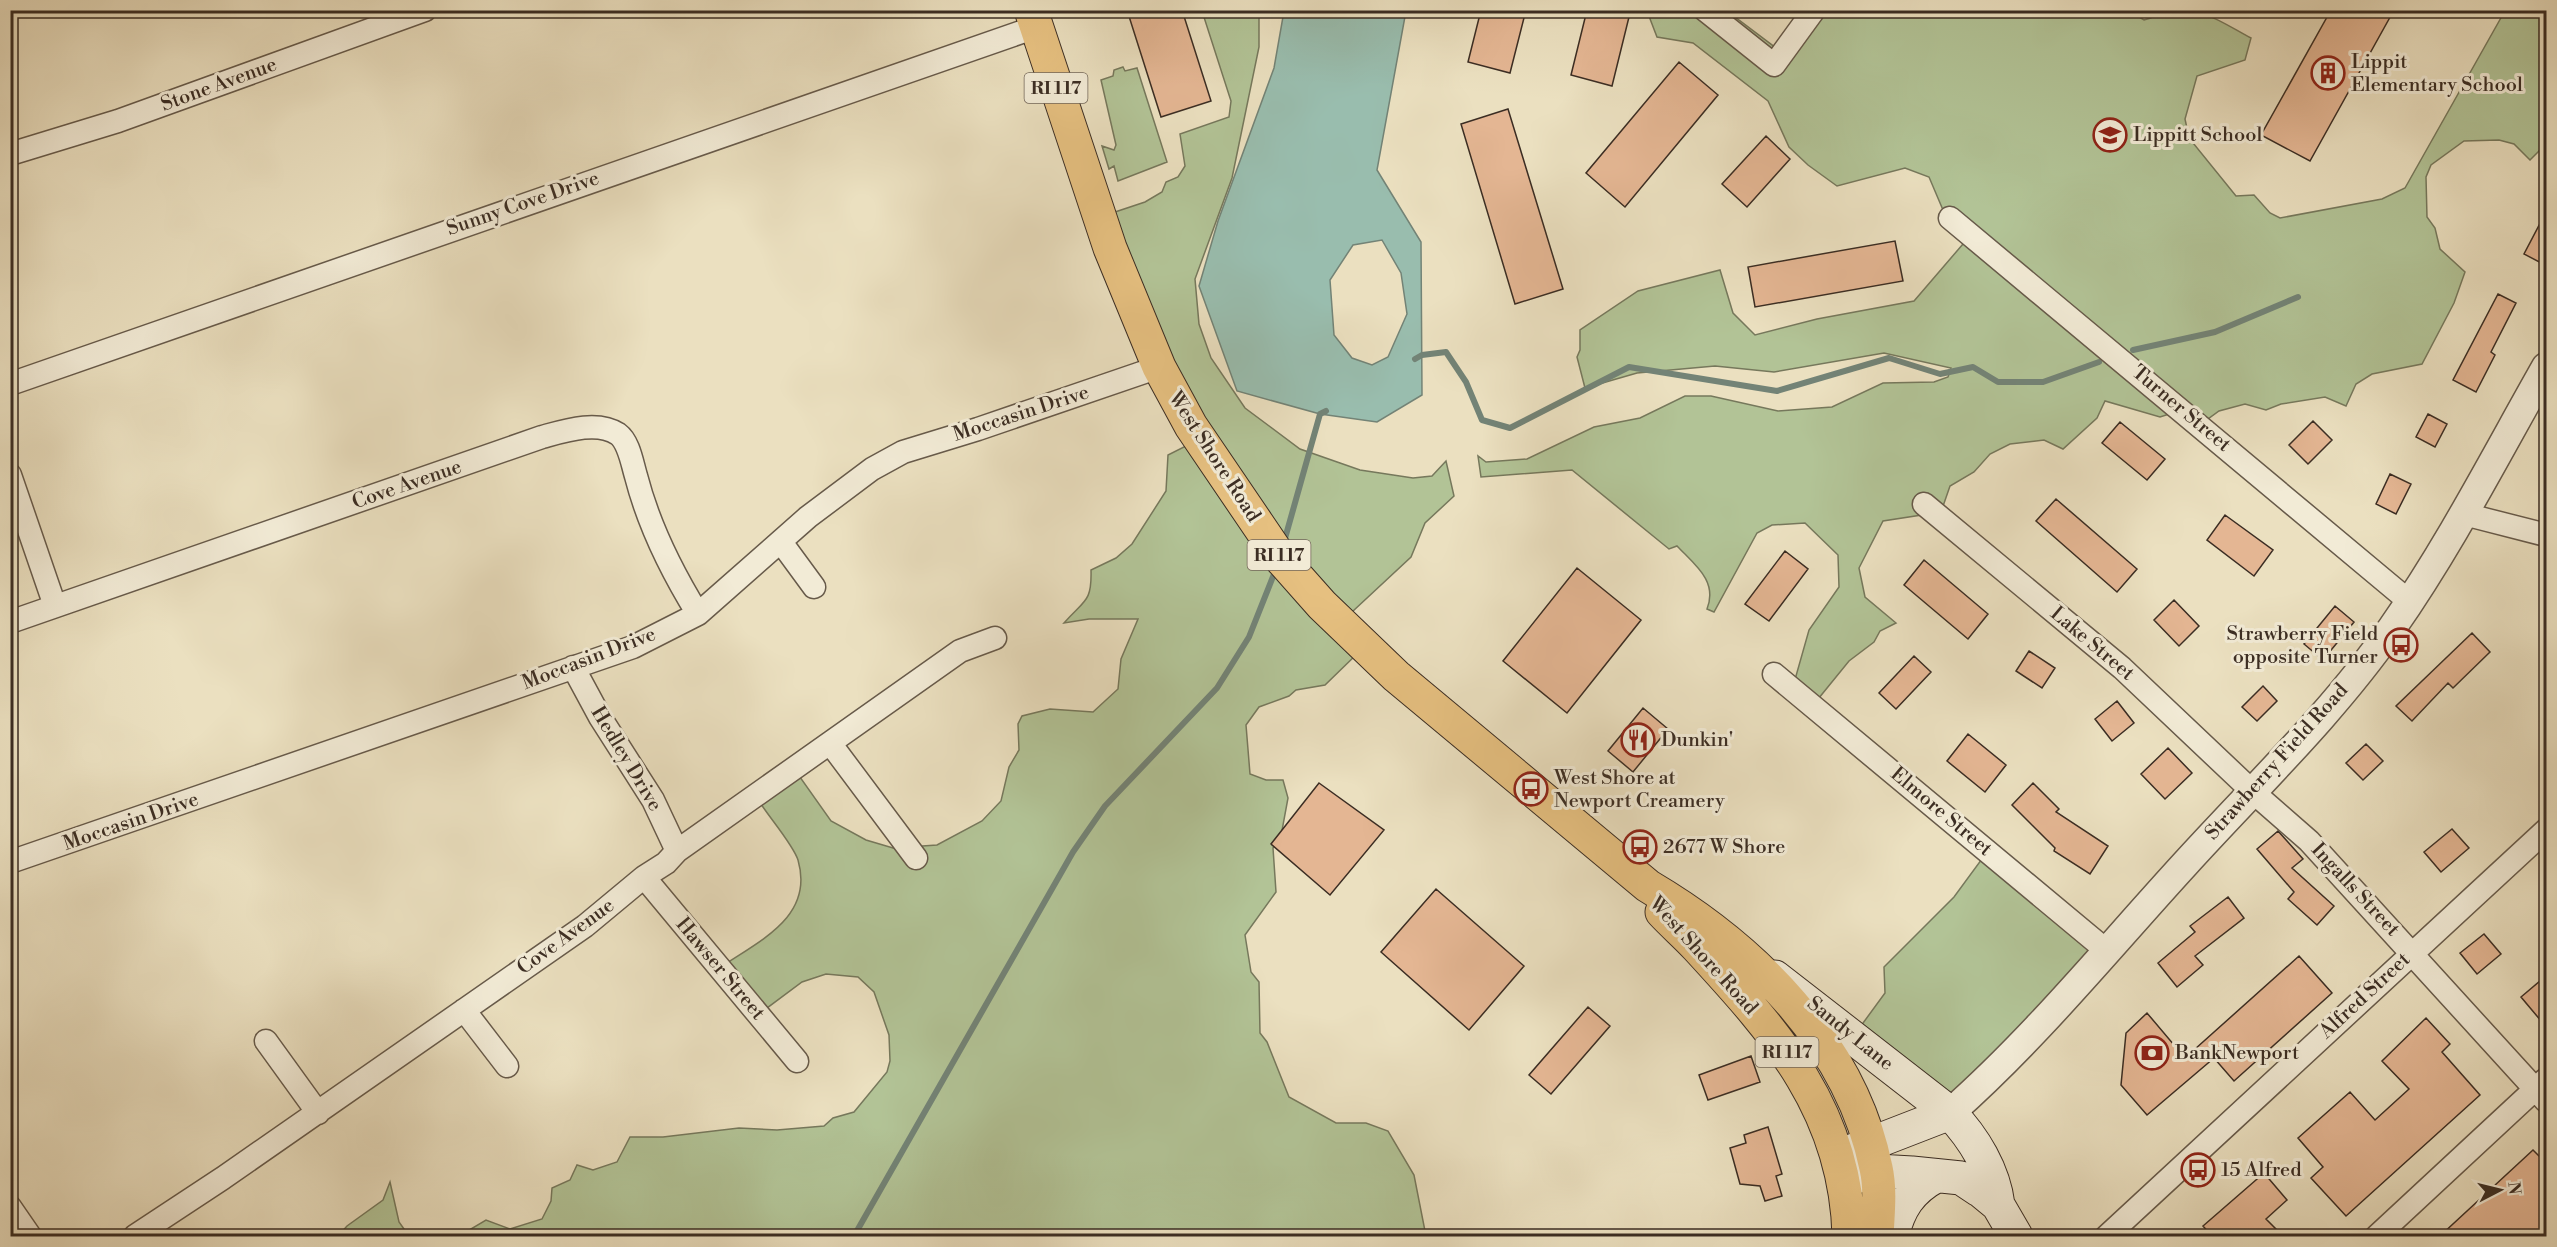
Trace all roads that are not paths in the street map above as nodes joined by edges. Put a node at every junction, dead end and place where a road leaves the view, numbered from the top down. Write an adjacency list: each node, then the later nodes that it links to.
1 (425, 10): 5 (street, Stone Avenue)
2 (1705, 10): 3 (street)
3 (1814, 10)
4 (1033, 19): 7 (main road, West Shore Road / RI 117); 9 (street, Sunny Cove Drive)
5 (10, 154)
6 (1950, 218): 16 (street, Turner Street)
7 (1159, 367): 14 (street, Moccasin Drive); 26 (main road, West Shore Road / RI 117)
8 (2547, 367): 12 (street, Strawberry Field Road)
9 (10, 384)
10 (10, 475): 17 (street)
11 (1923, 504): 24 (street, Lake Street)
12 (2464, 514): 13 (street); 16 (street, Strawberry Field Road)
13 (2547, 535)
14 (781, 542): 15 (street); 18 (street, Moccasin Drive)
15 (814, 587)
16 (2410, 603): 24 (street, Strawberry Field Road)
17 (55, 606): 18 (street, Cove Avenue); 19 (street, Cove Avenue)
18 (698, 614): 21 (street, Moccasin Drive)
19 (10, 622)
20 (995, 638): 23 (street, Cove Avenue)
21 (573, 667): 27 (street, Hedley Drive); 29 (street, Moccasin Drive)
22 (1774, 674): 31 (street, Elmore Street)
23 (830, 743): 27 (street, Cove Avenue); 28 (street)
24 (2253, 792): 31 (street, Strawberry Field Road); 32 (street, Ingalls Street)
25 (2547, 830): 32 (street, Alfred Street)
26 (1604, 848): 33 (main road, West Shore Road / RI 117); 42 (main road, West Shore Road / RI 117)
27 (677, 851): 30 (street, Cove Avenue)
28 (916, 858)
29 (10, 862)
30 (644, 877): 34 (street, Cove Avenue); 36 (street, Hawser Street)
31 (2107, 951): 40 (street, Strawberry Field Road)
32 (2413, 951): 38 (street, Ingalls Street); 52 (street, Alfred Street)
33 (1749, 958): 40 (main road, Sandy Lane); 41 (main road, West Shore Road / RI 117)
34 (464, 1010): 37 (street); 39 (street, Cove Avenue)
35 (266, 1041): 39 (street)
36 (797, 1061)
37 (507, 1066)
38 (2543, 1089): 53 (street)
39 (318, 1113): 47 (street, Cove Avenue)
40 (1950, 1113): 41 (main road); 44 (main road, Sandy Lane)
41 (1874, 1158): 42 (main road); 43 (main road); 49 (main road, West Shore Road / RI 117)
42 (1842, 1168): 48 (main road, West Shore Road / RI 117)
43 (1936, 1176): 44 (main road); 50 (main road)
44 (1989, 1198): 51 (main road, Sandy Lane)
45 (10, 1207): 46 (street)
46 (30, 1236)
47 (135, 1236)
48 (1849, 1236)
49 (1877, 1236)
50 (1892, 1236)
51 (2016, 1236)
52 (2107, 1236)
53 (2377, 1236)

